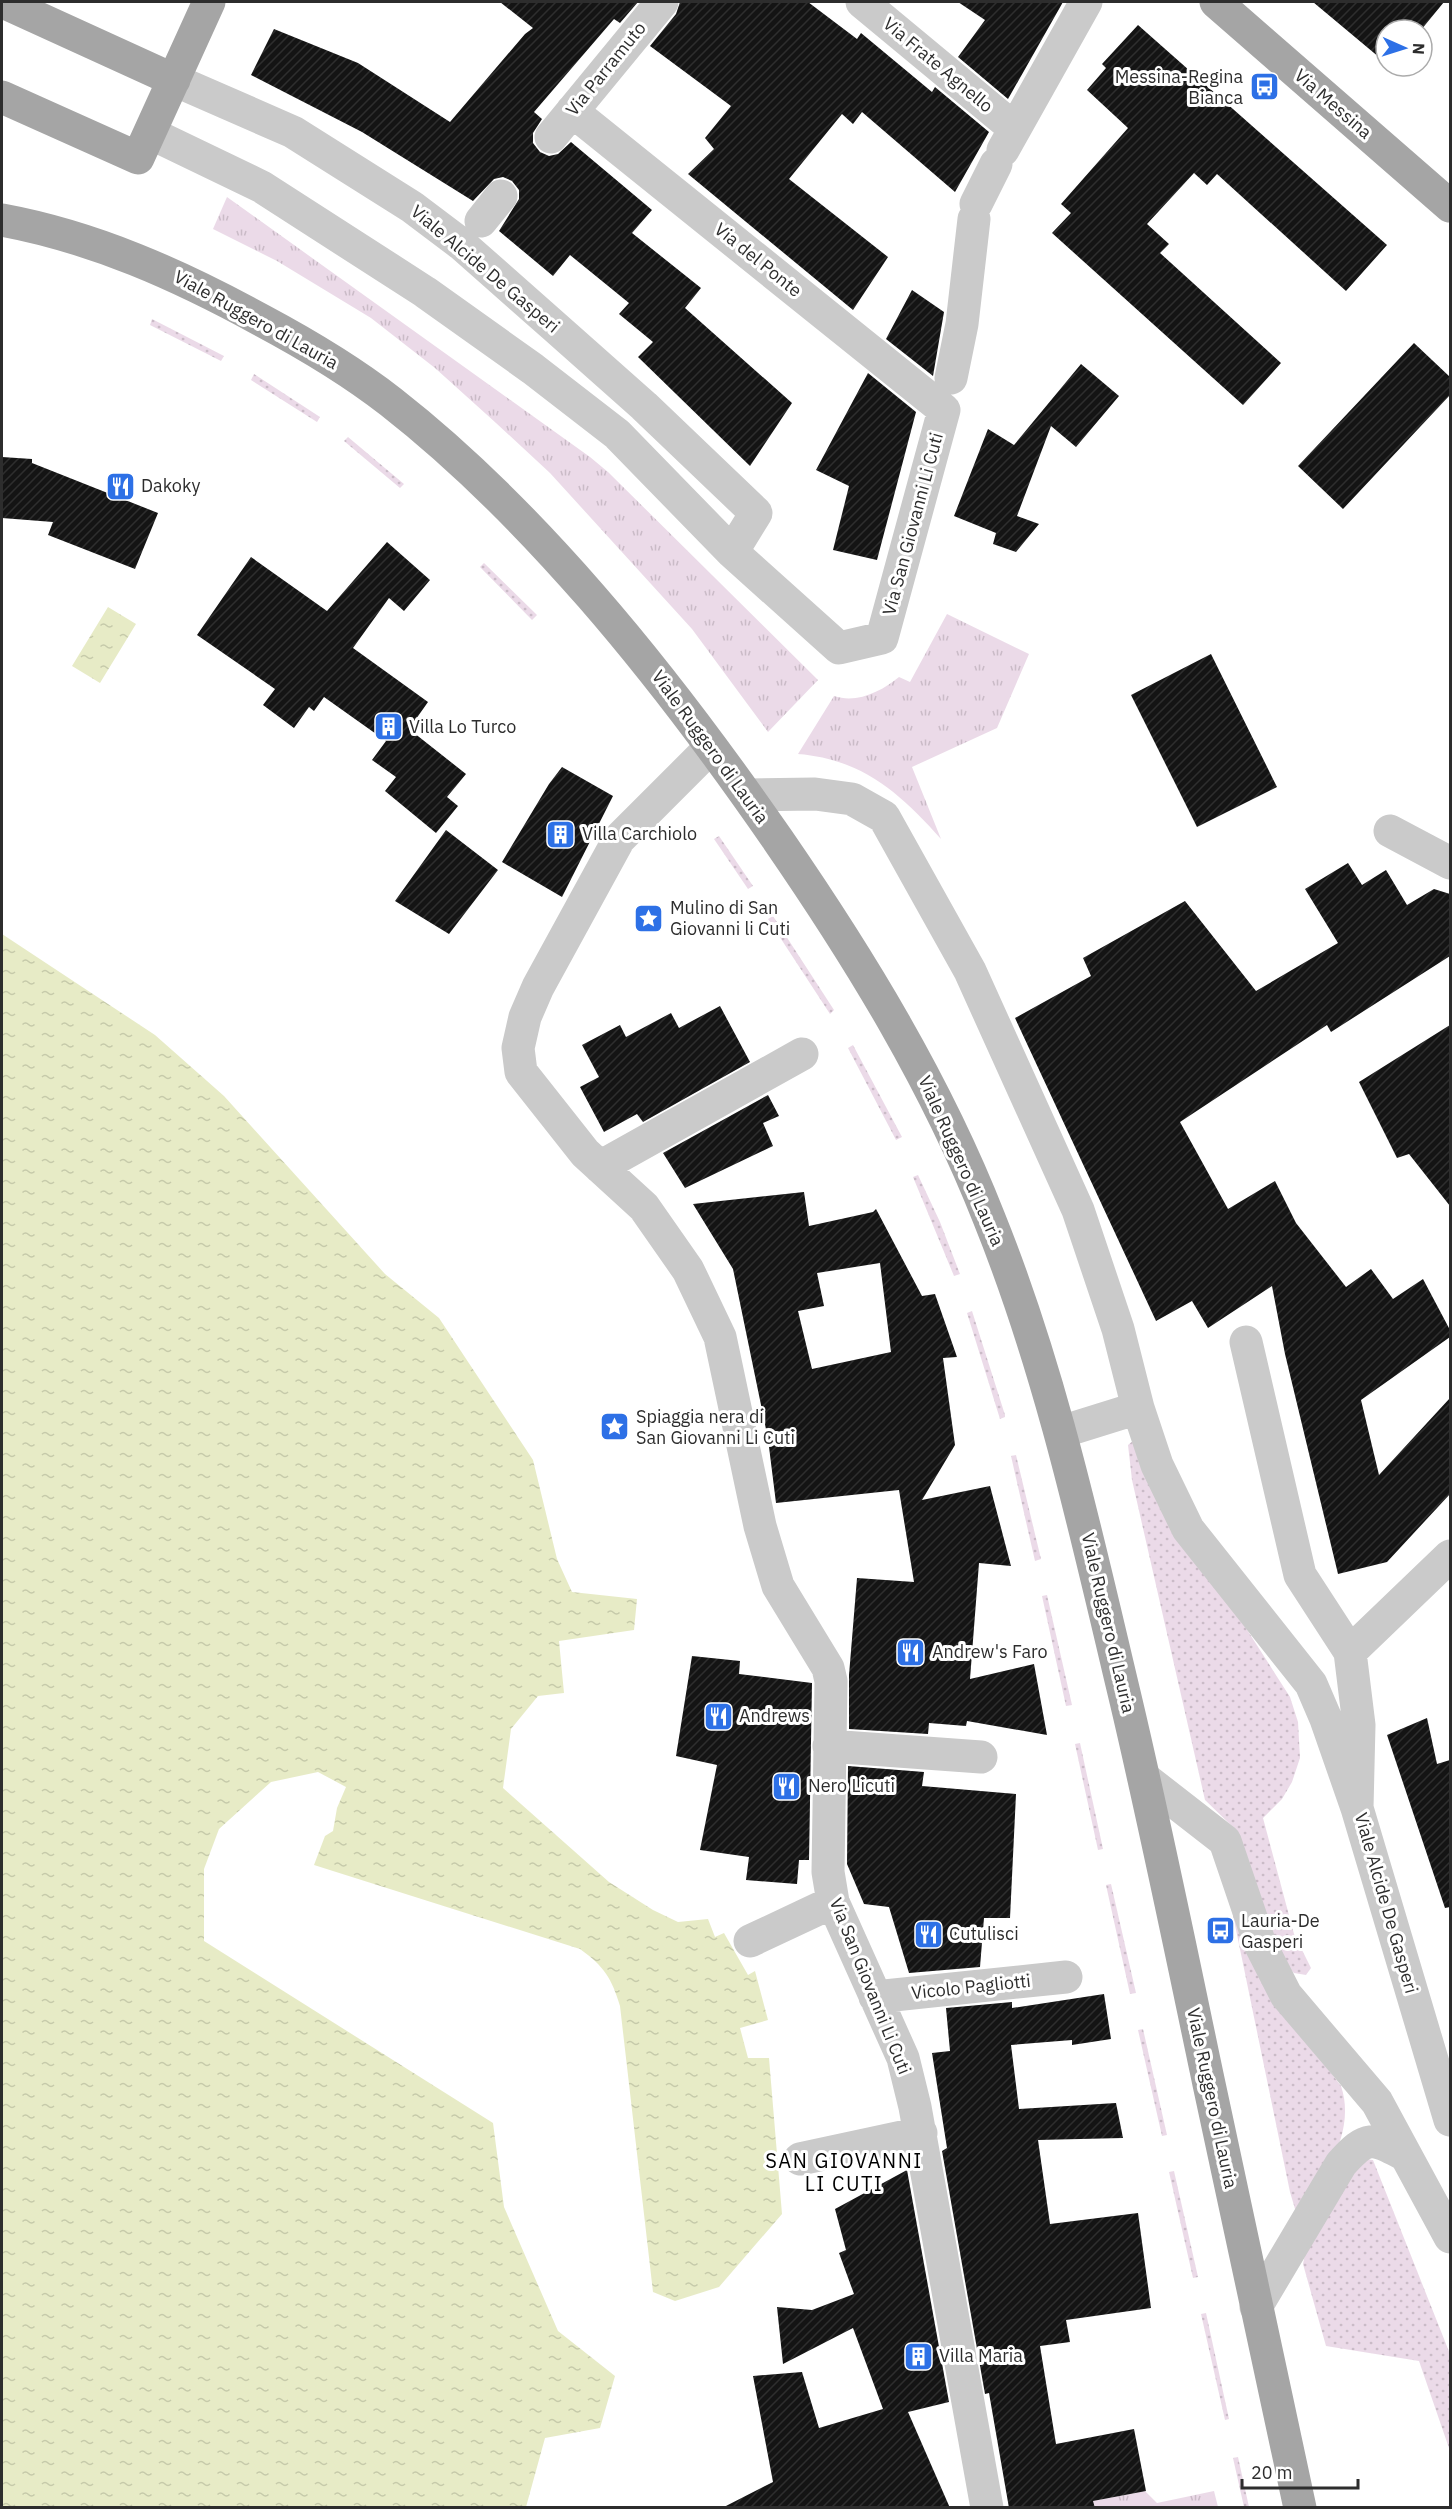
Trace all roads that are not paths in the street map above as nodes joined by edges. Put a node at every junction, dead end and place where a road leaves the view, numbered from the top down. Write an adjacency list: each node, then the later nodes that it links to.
1 (3, 2): 7 (main road, Viale Alcide De Gasperi)
2 (209, 2): 7 (main road)
3 (662, 2): 9 (street, Via Parramuto)
4 (862, 2): 12 (street, Via Frate Agnello)
5 (1086, 2): 12 (street)
6 (1216, 2): 14 (main road, Via Messina)
7 (174, 80): 11 (main road); 19 (street, Viale Alcide De Gasperi)
8 (2, 97): 11 (main road)
9 (572, 111): 10 (street, Via Parramuto); 18 (street, Via del Ponte)
10 (551, 137)
11 (144, 146): 19 (street)
12 (1004, 147): 17 (street)
13 (501, 196): 16 (street)
14 (1450, 206)
15 (2, 220): 20 (main road, Viale Ruggero di Lauria)
16 (481, 221)
17 (951, 378)
18 (944, 410): 19 (street, Via San Giovanni Li Cuti)
19 (732, 552)
20 (711, 747): 21 (main road, Viale Ruggero di Lauria); 25 (street, Via San Giovanni Li Cuti)
21 (747, 795): 27 (street); 28 (main road, Viale Ruggero di Lauria)
22 (1389, 831): 23 (street)
23 (1450, 863)
24 (802, 1054): 25 (street)
25 (600, 1167): 31 (street, Via San Giovanni Li Cuti)
26 (1246, 1342): 30 (street, Viale Alcide De Gasperi)
27 (1138, 1408): 28 (street); 34 (street)
28 (1061, 1432): 33 (main road, Viale Ruggero di Lauria)
29 (1450, 1556): 30 (street)
30 (1350, 1652): 34 (street, Viale Alcide De Gasperi)
31 (829, 1746): 32 (street); 35 (street, Via San Giovanni Li Cuti)
32 (981, 1757)
33 (1144, 1778): 41 (street); 44 (main road, Viale Ruggero di Lauria)
34 (1357, 1808): 39 (street, Viale Alcide De Gasperi)
35 (833, 1902): 36 (street); 38 (street, Via San Giovanni Li Cuti)
36 (750, 1941)
37 (1066, 1977): 38 (street, Vicolo Pagliotti)
38 (875, 1997): 40 (street, Via San Giovanni Li Cuti)
39 (1450, 2120)
40 (921, 2133): 42 (street); 45 (street, Via San Giovanni Li Cuti)
41 (1405, 2155): 43 (street); 44 (street)
42 (800, 2159)
43 (1450, 2237)
44 (1256, 2307): 46 (main road, Viale Ruggero di Lauria)
45 (987, 2508)
46 (1300, 2508)

